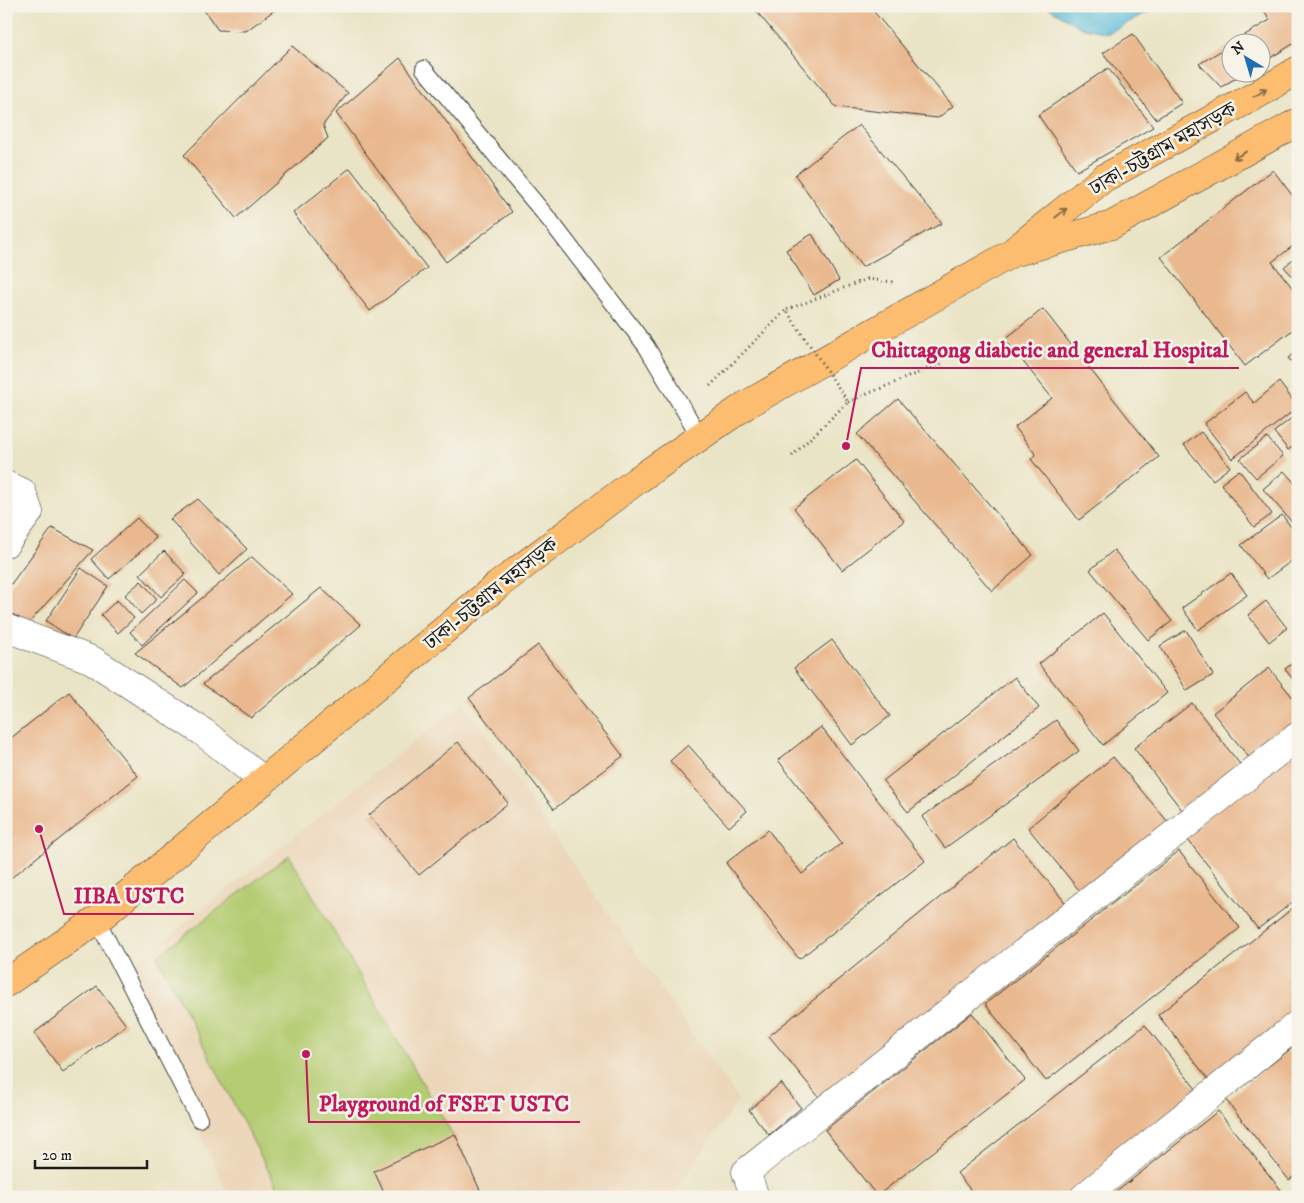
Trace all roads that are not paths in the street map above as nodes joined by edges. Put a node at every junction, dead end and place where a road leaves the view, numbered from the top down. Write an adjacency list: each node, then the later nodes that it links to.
1 (424, 69): 5 (lane)
2 (1298, 70): 4 (highway, ঢাকা-চট্টগ্রাম মহাসড়ক, one-way to 2)
3 (1294, 131): 4 (highway, ঢাকা-চট্টগ্রাম মহাসড়ক, one-way to 4)
4 (1010, 254): 5 (highway, ঢাকা-চট্টগ্রাম মহাসড়ক)
5 (700, 437): 10 (highway, ঢাকা-চট্টগ্রাম মহাসড়ক)
6 (6, 485): 7 (street)
7 (6, 543)
8 (6, 628): 10 (street)
9 (1298, 736): 15 (street)
10 (264, 781): 11 (highway, ঢাকা-চট্টগ্রাম মহাসড়ক)
11 (97, 920): 12 (highway, ঢাকা-চট্টগ্রাম মহাসড়ক); 14 (lane)
12 (6, 983)
13 (1298, 1024): 16 (street)
14 (199, 1119)
15 (755, 1197)
16 (1084, 1197)

